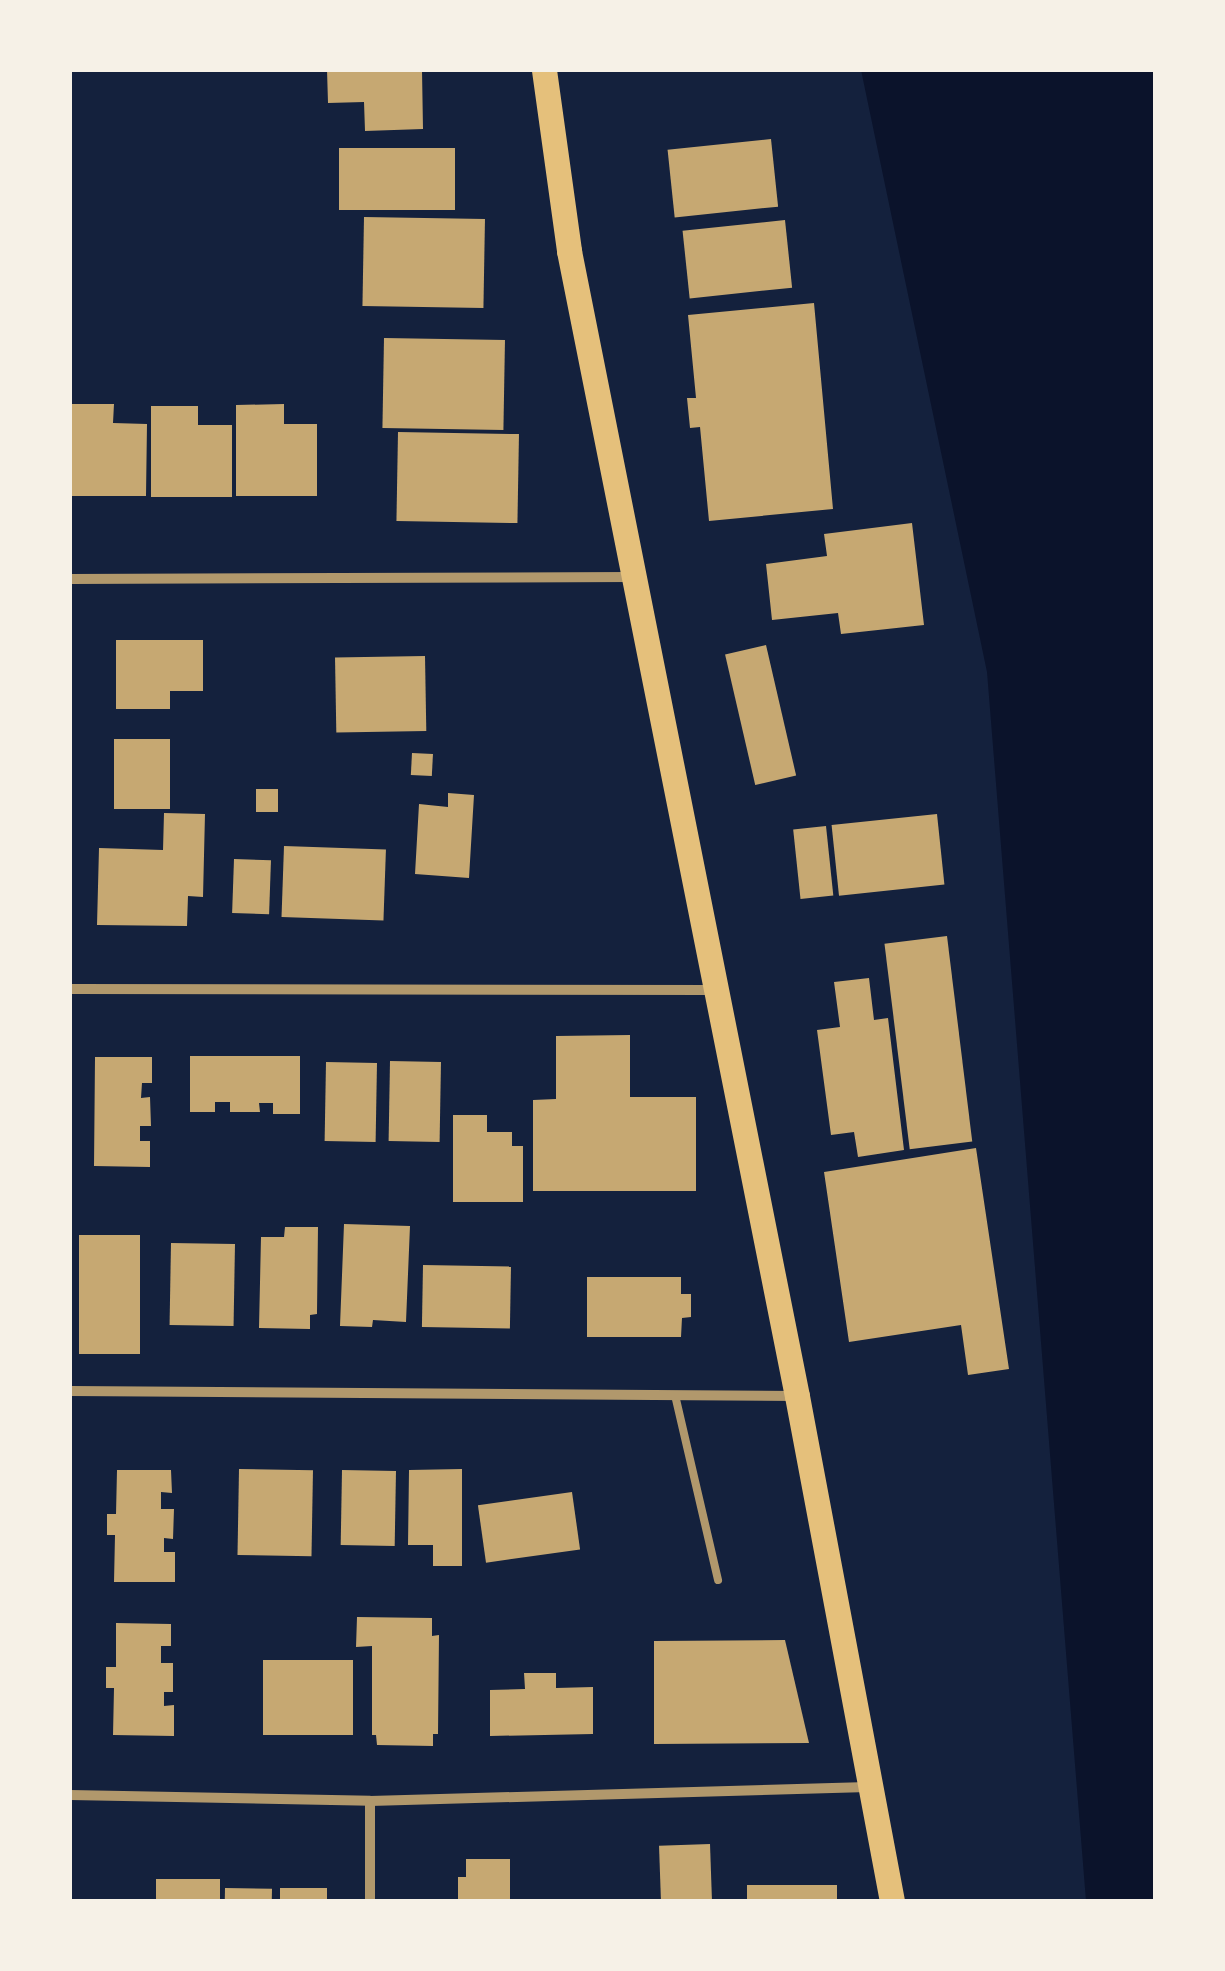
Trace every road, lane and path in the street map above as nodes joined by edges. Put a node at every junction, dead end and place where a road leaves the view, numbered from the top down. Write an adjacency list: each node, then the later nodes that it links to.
1 (544, 70): 2 (main road)
2 (631, 577): 3 (street); 5 (main road)
3 (70, 579)
4 (70, 989): 5 (street)
5 (714, 990): 8 (main road)
6 (70, 1390): 7 (street)
7 (675, 1395): 8 (street); 9 (lane)
8 (797, 1396): 10 (main road)
9 (718, 1580)
10 (868, 1787): 12 (street); 14 (main road)
11 (70, 1795): 12 (street)
12 (370, 1801): 13 (street)
13 (370, 1901)
14 (892, 1901)

